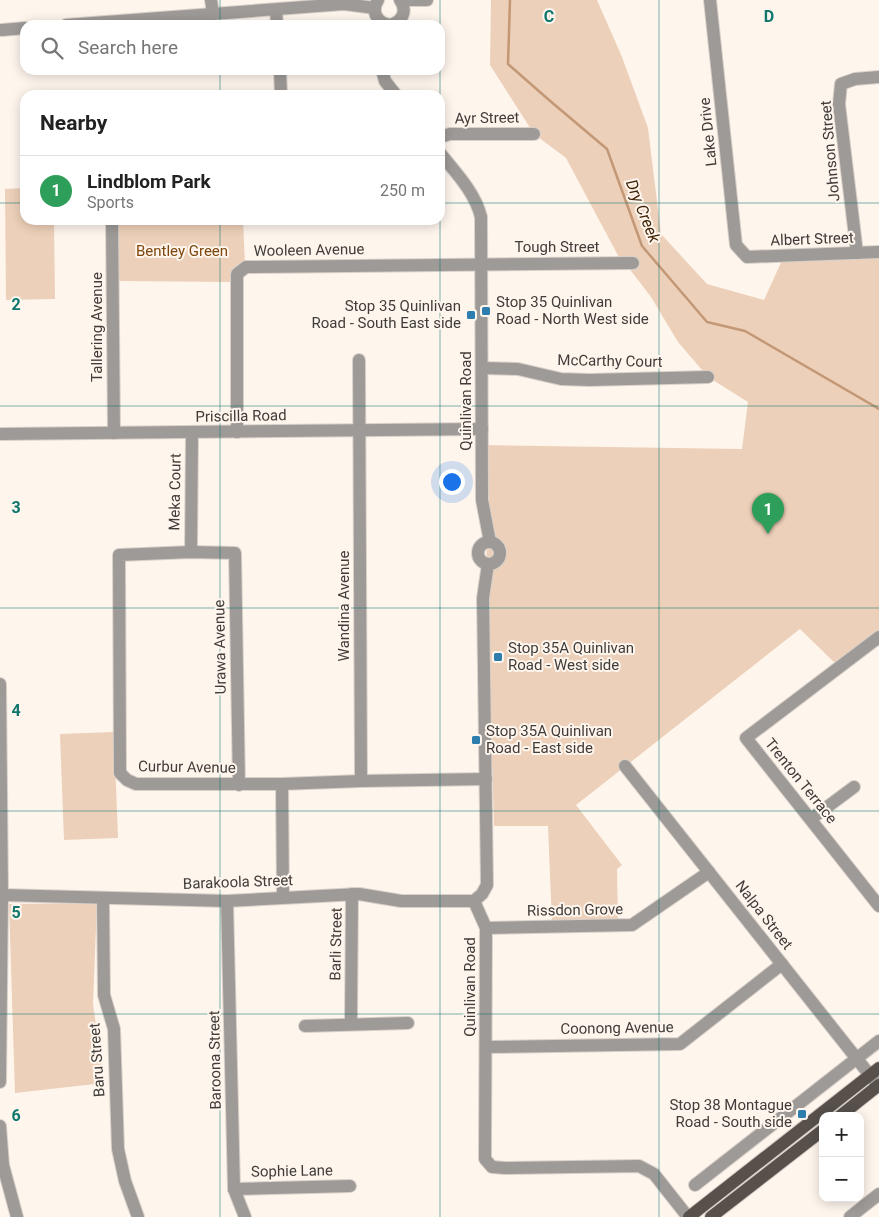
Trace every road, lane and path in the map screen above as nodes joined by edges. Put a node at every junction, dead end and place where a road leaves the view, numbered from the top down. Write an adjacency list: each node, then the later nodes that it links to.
1 (211, 0): 8 (street)
2 (423, 0): 3 (street); 5 (street)
3 (427, 0)
4 (710, 0): 26 (street, Lake Drive)
5 (401, 3): 12 (street)
6 (376, 4): 7 (street); 11 (street)
7 (276, 10): 8 (street); 10 (street)
8 (213, 14): 9 (street)
9 (133, 20)
10 (277, 20)
11 (380, 20)
12 (400, 20)
13 (20, 28): 14 (street)
14 (1, 29)
15 (280, 75): 18 (street)
16 (383, 75): 19 (street)
17 (879, 77): 25 (street, Johnson Street)
18 (281, 90)
19 (392, 90)
20 (534, 134): 21 (street, Ayr Street)
21 (445, 136)
22 (445, 159): 28 (street, Quinlivan Road)
23 (112, 225): 36 (street, Tallering Avenue)
24 (879, 252): 25 (street, Albert Street)
25 (857, 253): 26 (street, Albert Street)
26 (746, 256)
27 (633, 263): 28 (street, Tough Street)
28 (481, 264): 30 (street, Quinlivan Road); 35 (street, Wooleen Avenue)
29 (360, 360): 33 (street, Wandina Avenue)
30 (482, 368): 31 (street, McCarthy Court); 32 (street, Quinlivan Road)
31 (708, 377)
32 (482, 429): 33 (street, Priscilla Road); 42 (street, Quinlivan Road)
33 (360, 431): 35 (street, Priscilla Road); 43 (street, Wandina Avenue)
34 (192, 432): 35 (street, Priscilla Road); 36 (street, Priscilla Road); 38 (street, Meka Court)
35 (237, 432)
36 (114, 433): 37 (street, Priscilla Road)
37 (0, 434)
38 (191, 552): 44 (street, Urawa Avenue); 44 (street, Curbur Avenue)
39 (879, 637): 47 (street, Trenton Terrace)
40 (0, 684): 50 (street)
41 (625, 766): 48 (street, Nalpa Street)
42 (486, 779): 43 (street, Curbur Avenue); 54 (street)
43 (361, 781): 45 (street, Curbur Avenue)
44 (239, 784): 45 (street, Curbur Avenue)
45 (282, 784): 51 (street)
46 (854, 787): 47 (street)
47 (811, 820): 55 (street, Trenton Terrace)
48 (709, 872): 56 (street, Rissdon Grove); 57 (street, Nalpa Street)
49 (352, 894): 51 (street, Barakoola Street); 54 (street, Barakoola Street); 58 (street, Barli Street)
50 (2, 896): 52 (street, Barakoola Street); 65 (street)
51 (283, 897): 53 (street, Barakoola Street)
52 (103, 898): 53 (street, Barakoola Street); 75 (street, Baru Street)
53 (228, 901): 72 (street, Baroona Street)
54 (474, 902): 56 (street, Quinlivan Road)
55 (879, 906)
56 (486, 928): 62 (street, Quinlivan Road)
57 (782, 964): 62 (street, Coonong Avenue); 63 (street, Nalpa Street)
58 (351, 1023): 59 (street); 60 (street)
59 (408, 1023)
60 (305, 1026)
61 (879, 1041): 63 (street)
62 (486, 1047): 77 (street, Quinlivan Road)
63 (856, 1059): 64 (street, Nalpa Street); 70 (street)
64 (874, 1071): 66 (street, Nalpa Street); 77 (main road)
65 (0, 1082)
66 (879, 1086): 67 (main road)
67 (845, 1112)
68 (0, 1126): 74 (street)
69 (819, 1133): 78 (main road)
70 (694, 1185)
71 (350, 1186): 72 (street, Sophie Lane)
72 (234, 1189): 76 (street, Baroona Street)
73 (879, 1194): 79 (street)
74 (17, 1217)
75 (138, 1217)
76 (244, 1217)
77 (688, 1217)
78 (711, 1217)
79 (850, 1217)

